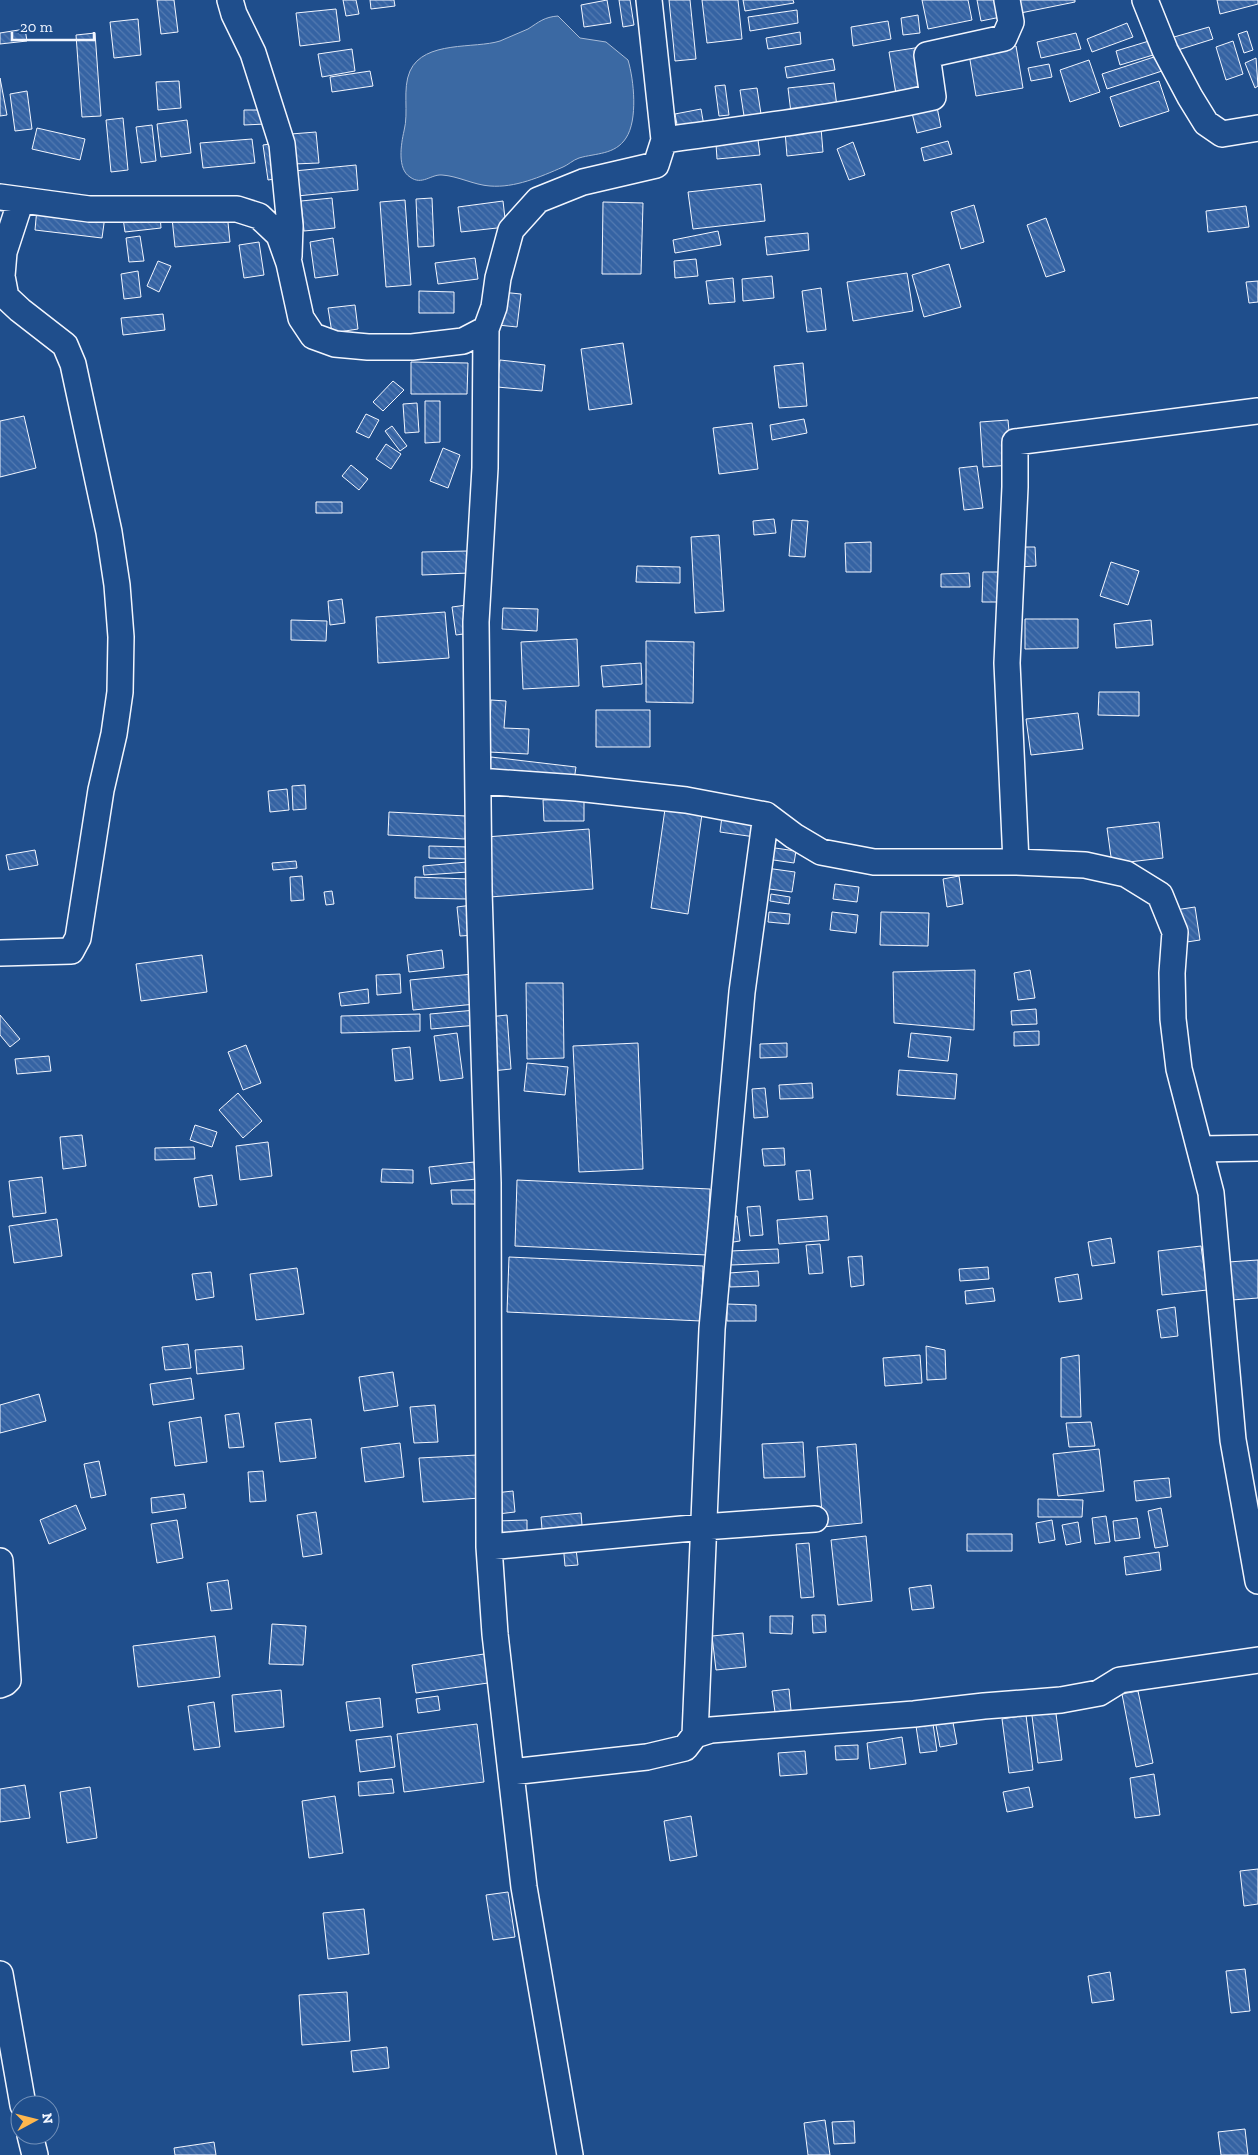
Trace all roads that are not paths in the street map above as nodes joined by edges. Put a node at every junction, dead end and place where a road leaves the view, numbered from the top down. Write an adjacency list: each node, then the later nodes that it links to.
1 (230, 0): 8 (street)
2 (649, 0): 6 (street)
3 (1007, 0): 6 (street)
4 (1145, 0): 5 (street)
5 (1258, 128)
6 (664, 140): 9 (street)
7 (10, 198): 8 (street); 14 (street)
8 (289, 263): 9 (street)
9 (486, 329): 11 (street)
10 (1258, 411): 13 (street)
11 (478, 781): 12 (street); 19 (street)
12 (766, 815): 13 (street); 18 (street)
13 (1016, 862): 15 (street)
14 (0, 953)
15 (1201, 1148): 16 (street); 21 (street)
16 (1258, 1148)
17 (815, 1519): 18 (street)
18 (703, 1527): 19 (street); 24 (street)
19 (489, 1547): 25 (street)
20 (0, 1561): 23 (street)
21 (1258, 1581)
22 (1258, 1660): 24 (street)
23 (0, 1685)
24 (695, 1735): 25 (street)
25 (511, 1772): 28 (street)
26 (0, 1974): 27 (street)
27 (21, 2095)
28 (570, 2155)

